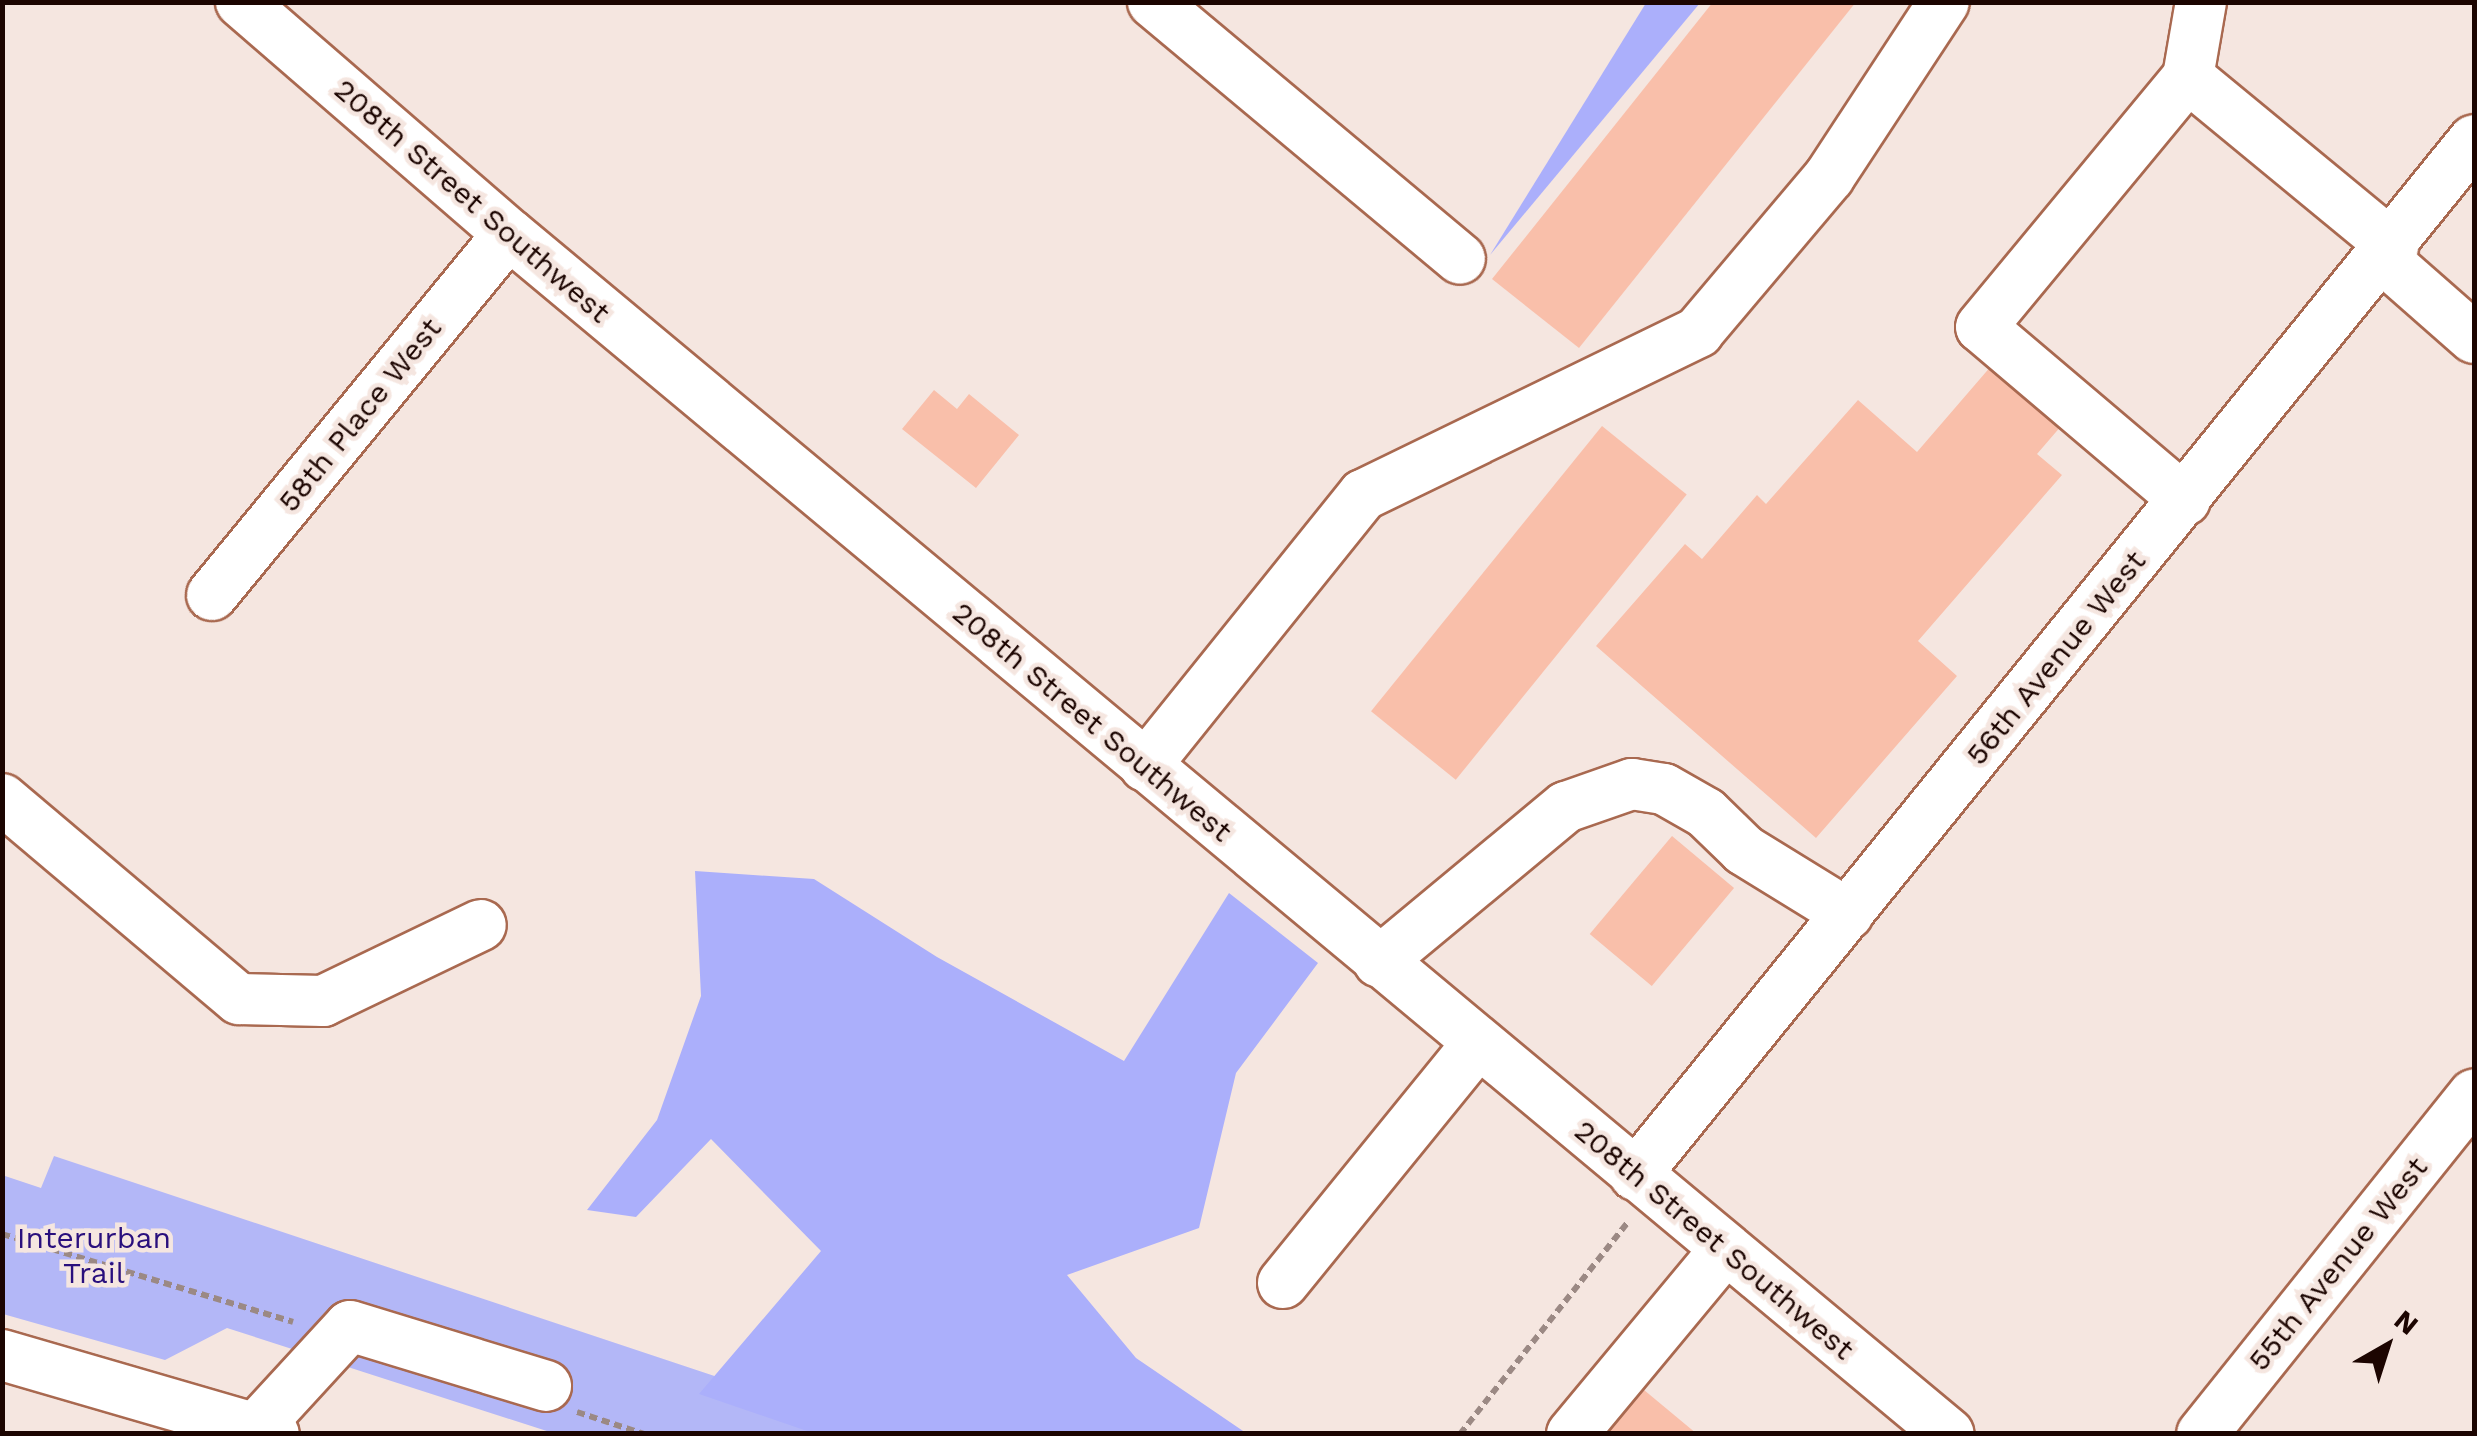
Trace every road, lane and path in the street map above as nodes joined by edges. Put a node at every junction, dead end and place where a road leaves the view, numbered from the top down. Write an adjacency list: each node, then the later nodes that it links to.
1 (241, 2): 7 (street, 208th Street Southwest)
2 (1152, 2): 9 (street)
3 (1944, 2): 13 (street)
4 (2201, 2): 5 (street)
5 (2188, 77): 8 (street); 11 (street)
6 (2474, 140): 8 (street, 56th Avenue West)
7 (508, 234): 12 (street, 58th Place West); 13 (street, 208th Street Southwest)
8 (2388, 252): 10 (street); 11 (street, 56th Avenue West)
9 (1460, 259)
10 (2474, 338)
11 (2185, 500): 15 (street, 56th Avenue West)
12 (212, 595)
13 (1145, 766): 17 (street, 208th Street Southwest)
14 (2, 800): 16 (street)
15 (1848, 914): 17 (street); 20 (street, 56th Avenue West)
16 (481, 925)
17 (1379, 962): 18 (street, 208th Street Southwest)
18 (1477, 1044): 20 (street, 208th Street Southwest); 23 (street)
19 (2474, 1095): 31 (street, 55th Avenue West)
20 (1644, 1183): 22 (street, 208th Street Southwest); 29 (path)
21 (2, 1234): 24 (path)
22 (1726, 1250): 28 (street, 208th Street Southwest); 30 (street)
23 (1283, 1282)
24 (334, 1337): 26 (street); 27 (street)
25 (2, 1355): 27 (street)
26 (546, 1386)
27 (266, 1430)
28 (1945, 1432)
29 (1460, 1434)
30 (1572, 1434)
31 (2202, 1434)

